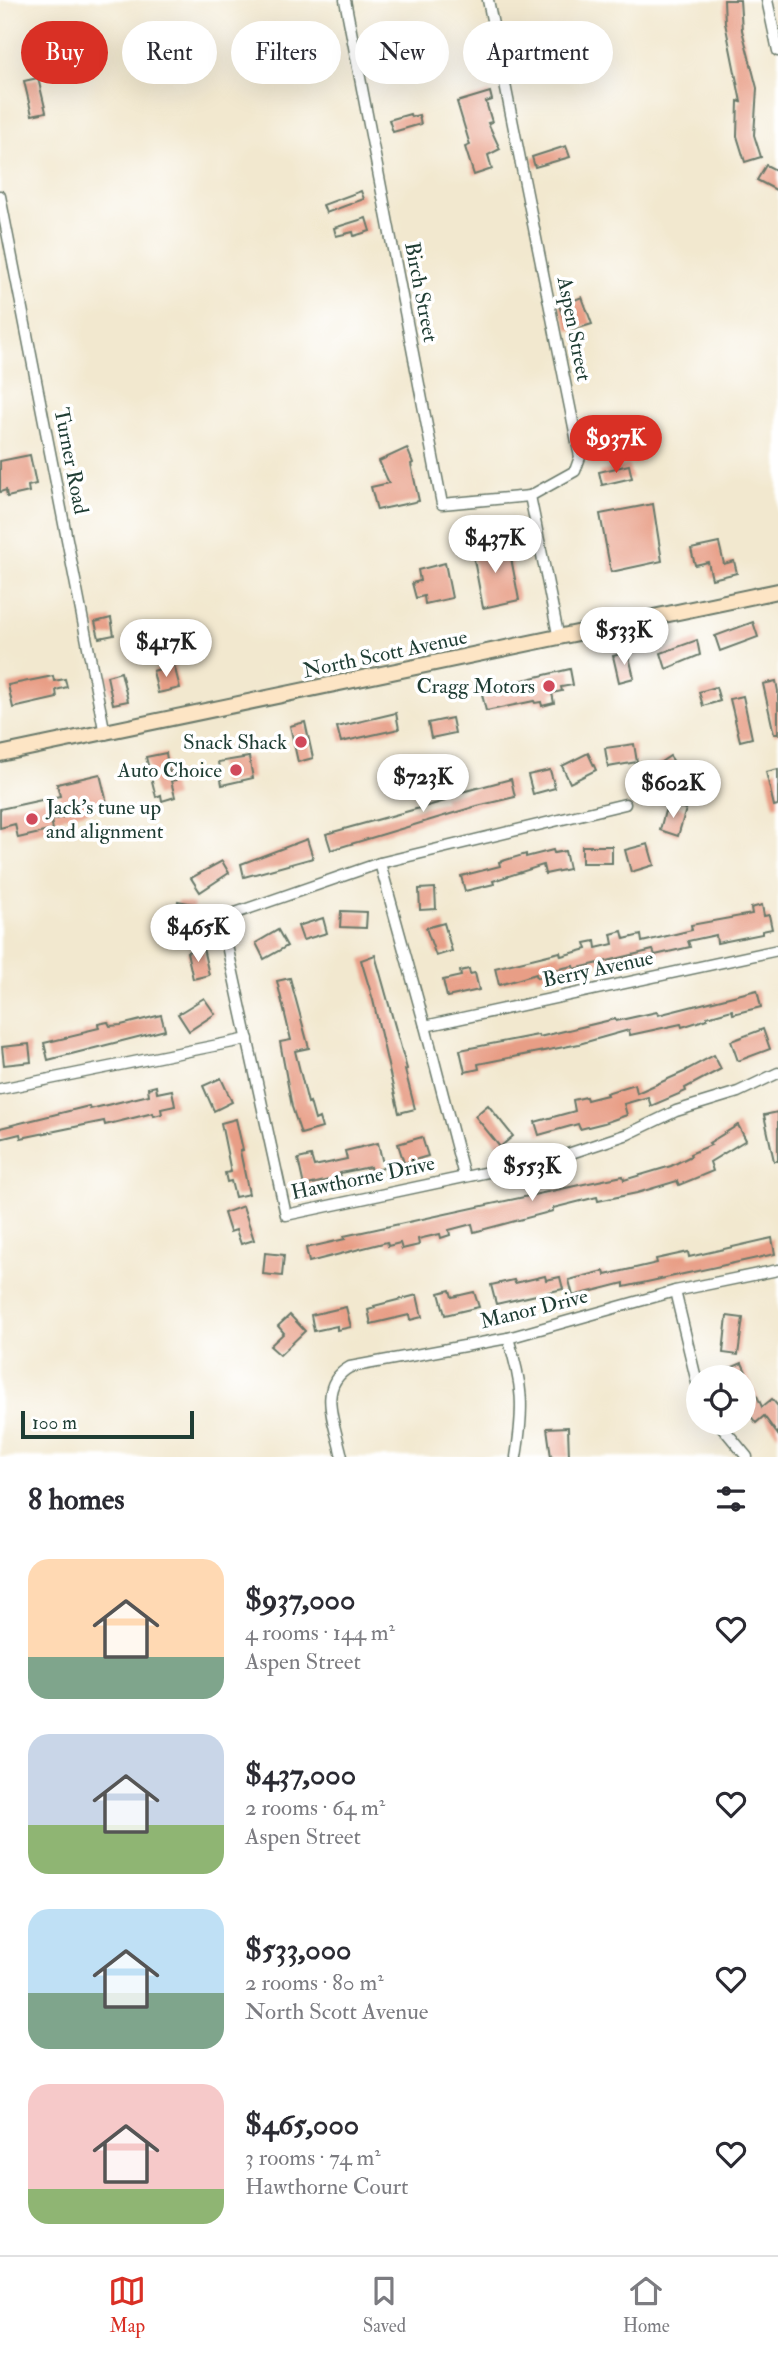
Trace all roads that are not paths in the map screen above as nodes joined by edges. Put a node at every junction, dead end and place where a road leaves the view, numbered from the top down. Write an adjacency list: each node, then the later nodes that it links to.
1 (345, 0): 6 (street, Birch Street)
2 (488, 0): 6 (street, Aspen Street)
3 (767, 0): 4 (street)
4 (778, 51)
5 (0, 196): 9 (street, Turner Road)
6 (530, 496): 8 (street)
7 (778, 591): 8 (main road, North Scott Avenue)
8 (559, 639): 9 (main road, North Scott Avenue)
9 (105, 734): 10 (main road, North Scott Avenue)
10 (0, 754)
11 (625, 804): 12 (street)
12 (380, 863): 14 (street); 15 (street)
13 (778, 950): 14 (street, Berry Avenue)
14 (425, 1026): 18 (street)
15 (248, 1039): 17 (street); 18 (street, Hawthorne Drive)
16 (778, 1073): 18 (street, Hawthorne Drive)
17 (0, 1089)
18 (464, 1176)
19 (778, 1270): 20 (street, Manor Drive)
20 (675, 1291): 21 (street, Manor Drive); 22 (street)
21 (508, 1338): 24 (street, Manor Drive); 25 (street)
22 (693, 1365)
23 (729, 1435): 26 (street)
24 (342, 1457)
25 (516, 1457)
26 (747, 1457)

